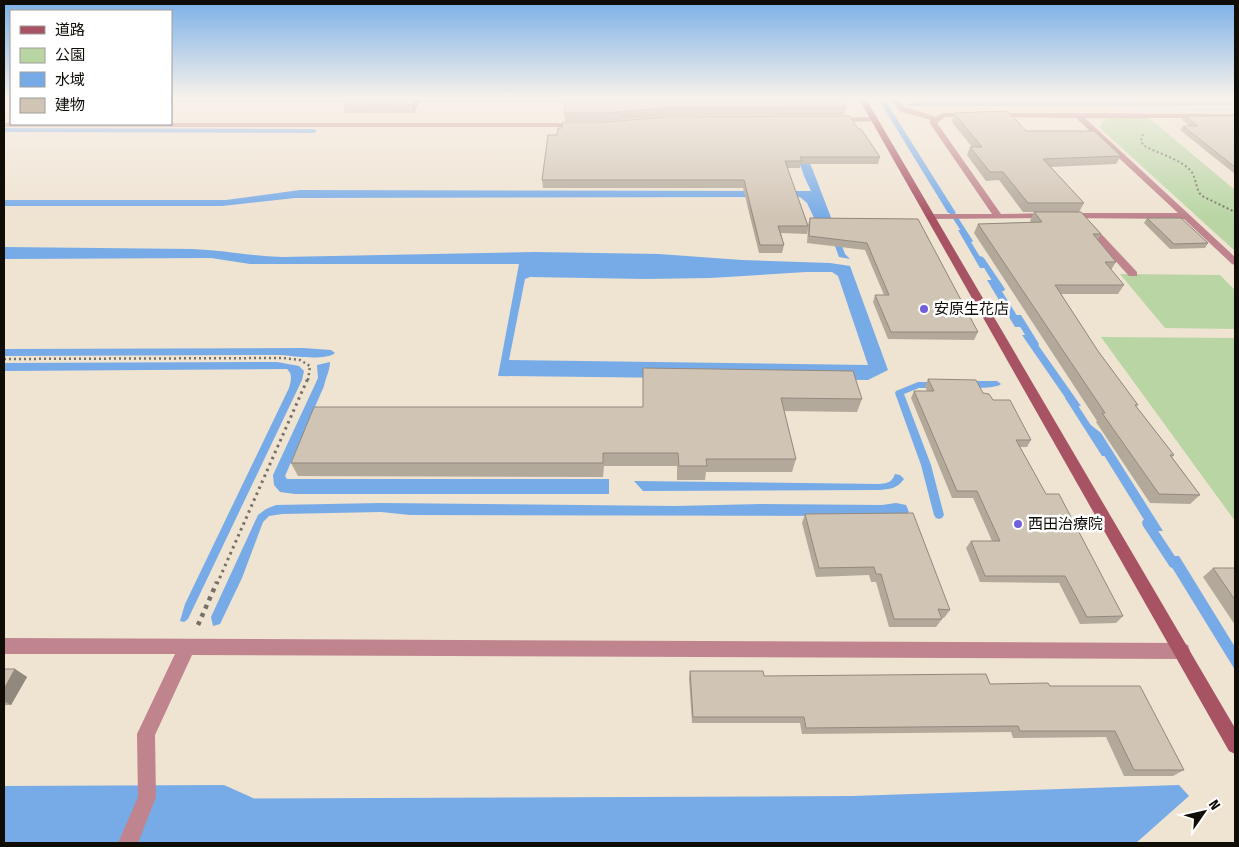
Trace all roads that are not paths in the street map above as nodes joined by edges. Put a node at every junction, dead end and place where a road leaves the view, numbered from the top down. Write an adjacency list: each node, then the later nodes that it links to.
1 (886, 139): 7 (street)
2 (944, 139): 4 (street)
3 (1103, 139): 6 (street)
4 (998, 216): 5 (street); 7 (street)
5 (1079, 216): 6 (street); 9 (street)
6 (1186, 216): 8 (street)
7 (932, 217): 12 (street)
8 (1235, 262)
9 (1133, 274)
10 (4, 646): 11 (street)
11 (188, 646): 12 (street); 14 (street)
12 (1182, 651): 13 (street)
13 (1235, 745)
14 (128, 843)

